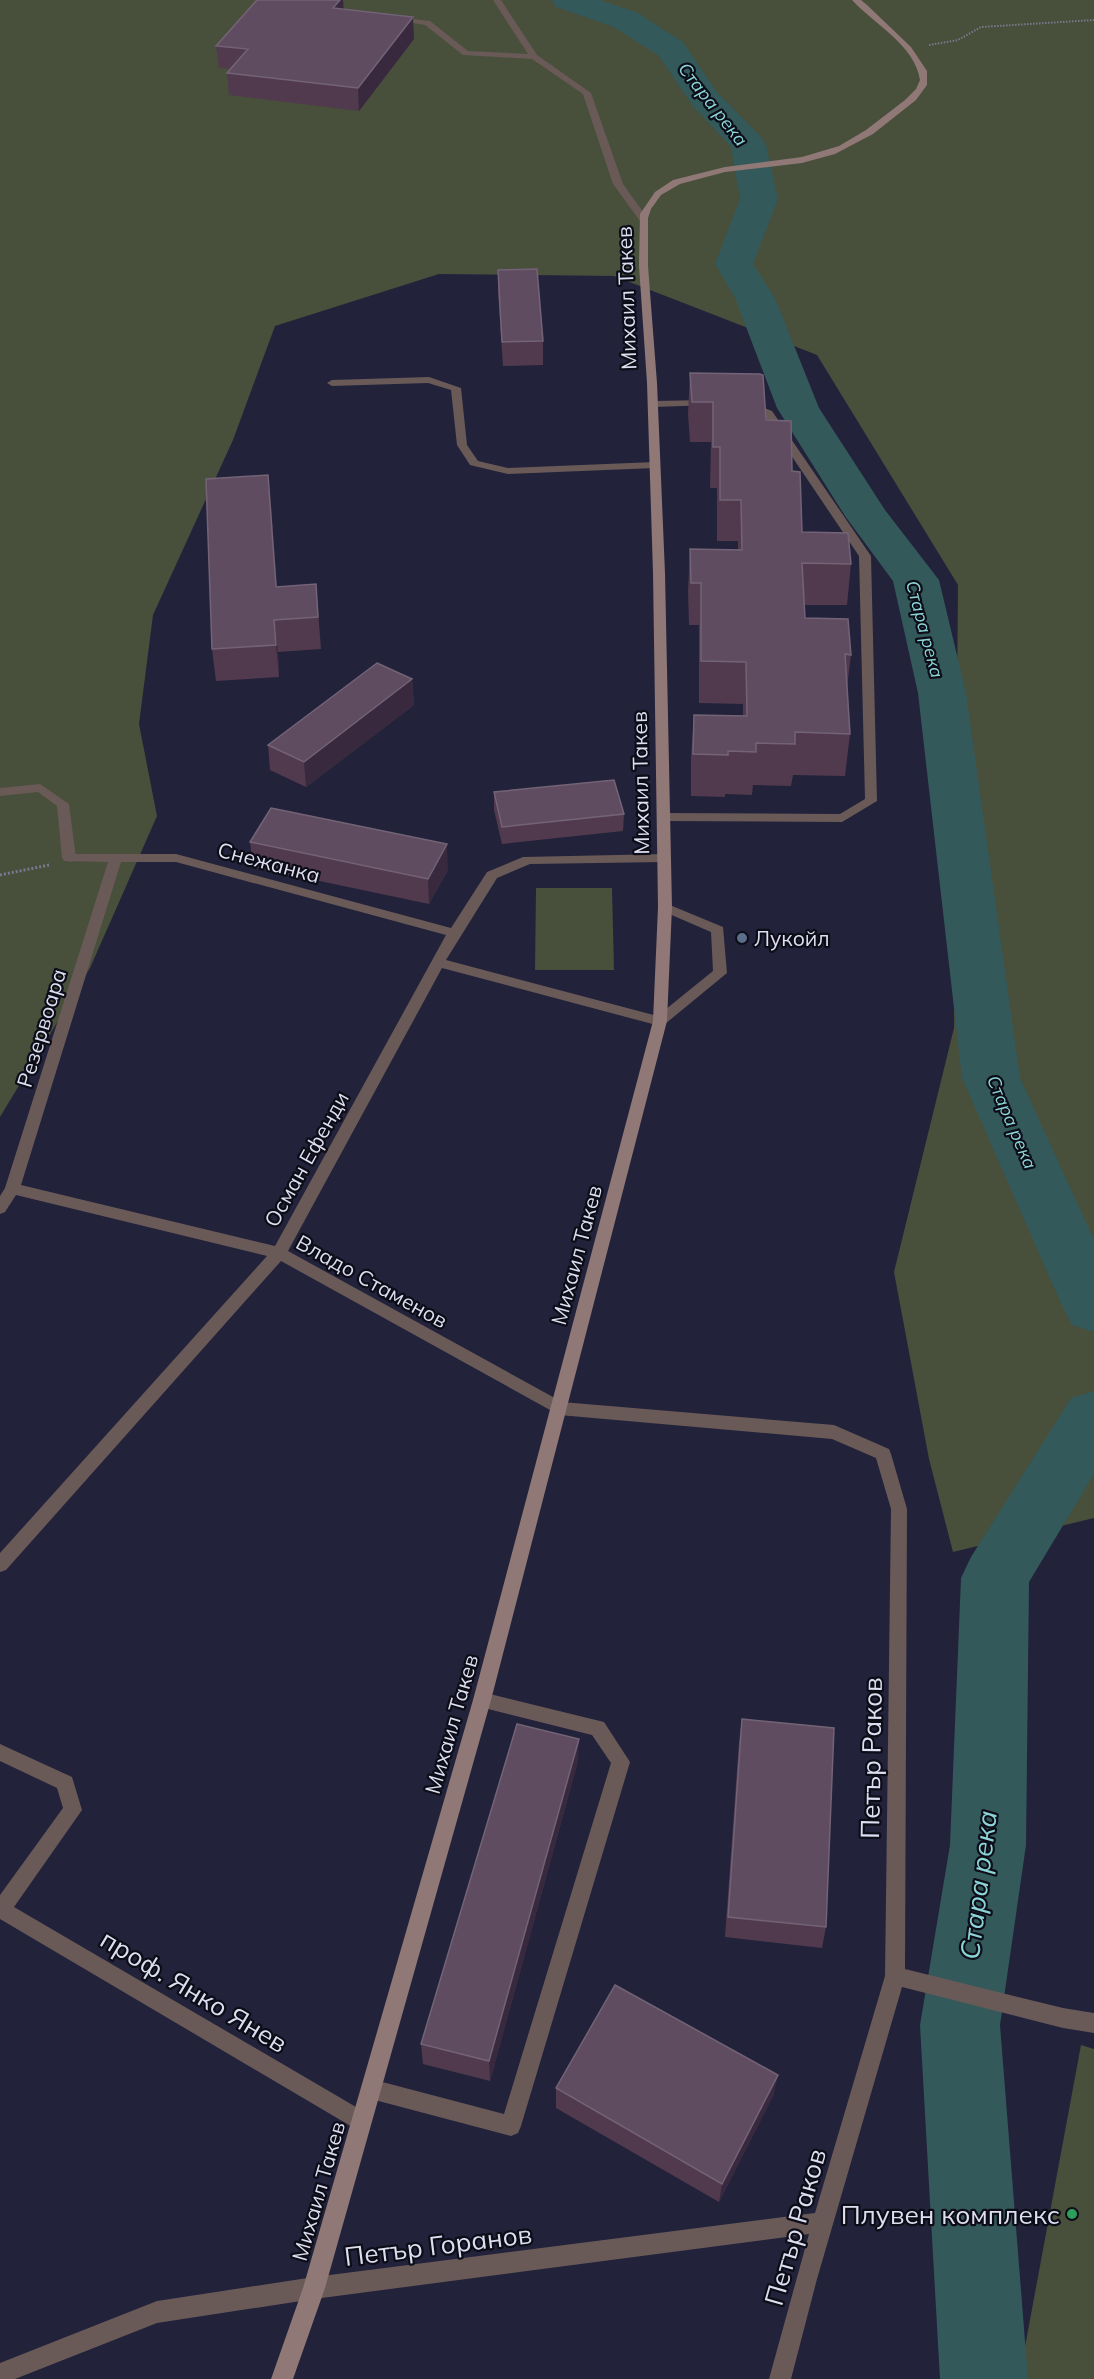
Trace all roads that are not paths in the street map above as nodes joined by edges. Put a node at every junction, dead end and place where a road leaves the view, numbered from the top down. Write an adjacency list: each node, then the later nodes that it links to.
1 (497, 0): 4 (street)
2 (856, 0): 5 (main road, Михаил Такев)
3 (382, 18): 4 (street)
4 (534, 57): 5 (street)
5 (643, 219): 7 (main road, Михаил Такев)
6 (332, 383): 8 (street)
7 (653, 404): 8 (main road, Михаил Такев); 10 (street)
8 (655, 465): 10 (main road, Михаил Такев)
9 (0, 792): 11 (street, Снежанка)
10 (663, 817): 12 (main road, Михаил Такев)
11 (116, 858): 14 (street, Снежанка); 17 (street, Резервоара)
12 (664, 858): 13 (main road, Михаил Такев); 14 (street, Осман Ефенди)
13 (665, 907): 16 (main road, Михаил Такев); 16 (street)
14 (454, 933): 15 (street, Осман Ефенди)
15 (438, 962): 16 (street); 19 (street, Осман Ефенди)
16 (660, 1021): 20 (main road, Михаил Такев)
17 (12, 1189): 18 (street, Резервоара); 19 (street, Владо Стаменов)
18 (0, 1208)
19 (279, 1253): 20 (street, Владо Стаменов); 21 (street, Осман Ефенди)
20 (559, 1408): 22 (main road, Михаил Такев); 25 (street, Петър Раков)
21 (0, 1565)
22 (482, 1700): 27 (main road, Михаил Такев); 27 (street)
23 (0, 1752): 24 (street)
24 (1, 1909): 28 (street, проф. Янко Янев)
25 (895, 1976): 26 (street); 29 (street, Петър Раков)
26 (1094, 2023)
27 (371, 2089): 28 (main road, Михаил Такев)
28 (361, 2121): 30 (main road, Михаил Такев)
29 (823, 2222): 30 (street, Петър Горанов); 33 (street, Петър Раков)
30 (314, 2288): 31 (street, Петър Горанов); 32 (main road, Михаил Такев)
31 (0, 2374)
32 (282, 2379)
33 (780, 2379)

